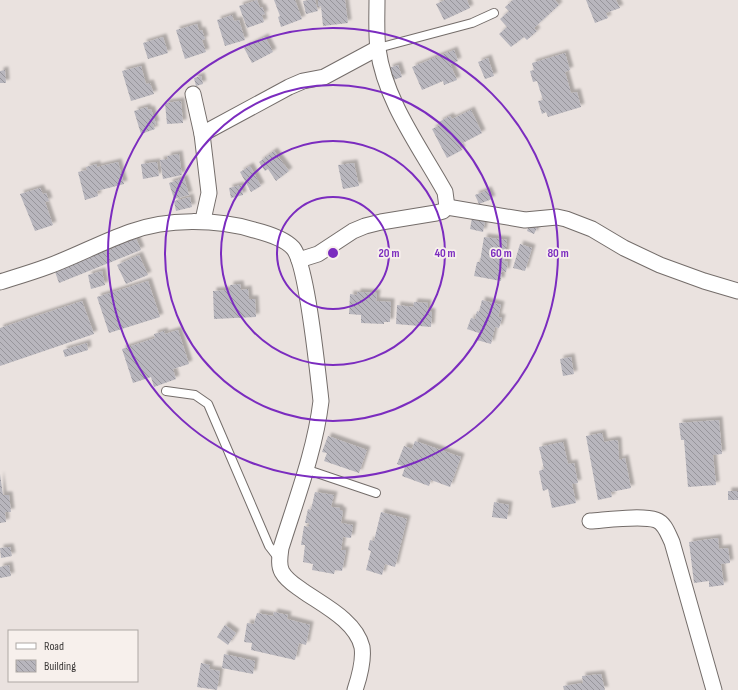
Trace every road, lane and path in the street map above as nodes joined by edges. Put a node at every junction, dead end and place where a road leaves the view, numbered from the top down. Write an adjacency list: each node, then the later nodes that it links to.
1 (377, 0): 3 (street)
2 (494, 13): 3 (lane)
3 (378, 48): 5 (street); 6 (street)
4 (194, 94): 5 (street)
5 (202, 134): 7 (street)
6 (447, 207): 8 (street); 10 (street)
7 (203, 220): 8 (street); 9 (street)
8 (299, 260): 12 (street)
9 (0, 282)
10 (738, 291)
11 (166, 392): 15 (lane)
12 (305, 469): 13 (lane); 15 (street)
13 (376, 493)
14 (590, 521): 17 (street)
15 (279, 560): 16 (street)
16 (355, 690)
17 (714, 690)

